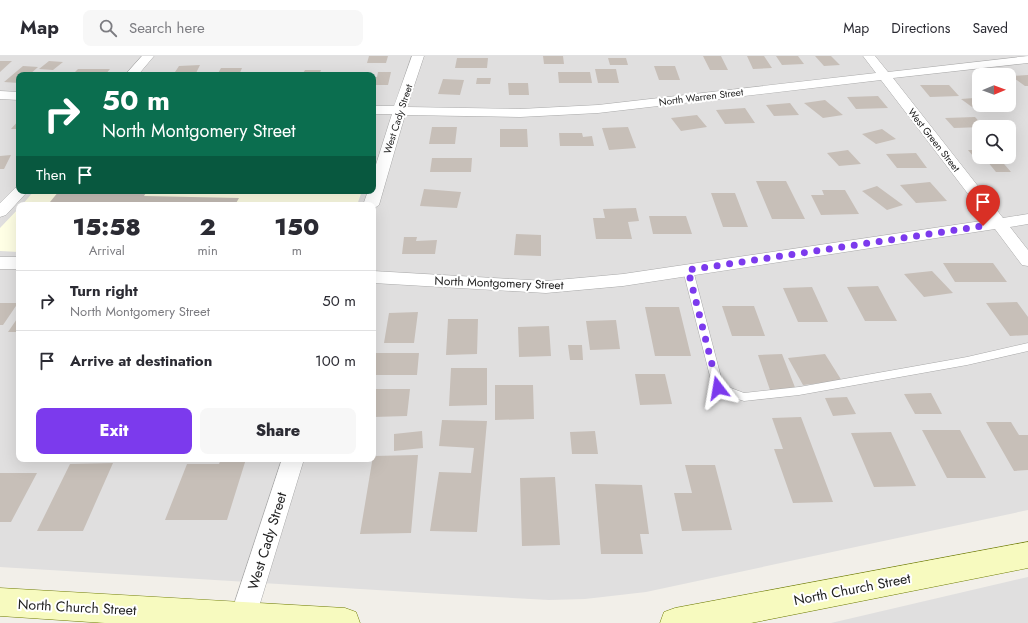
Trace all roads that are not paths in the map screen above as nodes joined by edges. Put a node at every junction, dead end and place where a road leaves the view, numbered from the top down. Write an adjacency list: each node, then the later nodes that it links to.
1 (148, 56): 5 (street)
2 (418, 56): 10 (street, West Cady Street)
3 (869, 56): 6 (street, West Green Street)
4 (1028, 59): 6 (street, North Warren Street)
5 (134, 72)
6 (884, 75): 10 (street, North Warren Street); 15 (street, West Green Street)
7 (0, 95): 8 (street)
8 (16, 96)
9 (376, 110): 10 (street, North Warren Street)
10 (399, 112): 11 (street, West Cady Street)
11 (376, 188)
12 (17, 194): 13 (street)
13 (0, 212)
14 (1028, 219): 15 (street, North Montgomery Street)
15 (999, 223): 16 (street, West Green Street); 19 (street, North Montgomery Street)
16 (1028, 261)
17 (0, 263): 18 (street)
18 (16, 263)
19 (688, 270): 20 (street, North Montgomery Street); 21 (lane)
20 (376, 277)
21 (1028, 347)
22 (292, 462): 25 (street, West Cady Street)
23 (1028, 555): 27 (main road, North Church Street)
24 (0, 602): 25 (main road, North Church Street)
25 (242, 620): 26 (main road, North Church Street)
26 (345, 623)
27 (676, 623)

